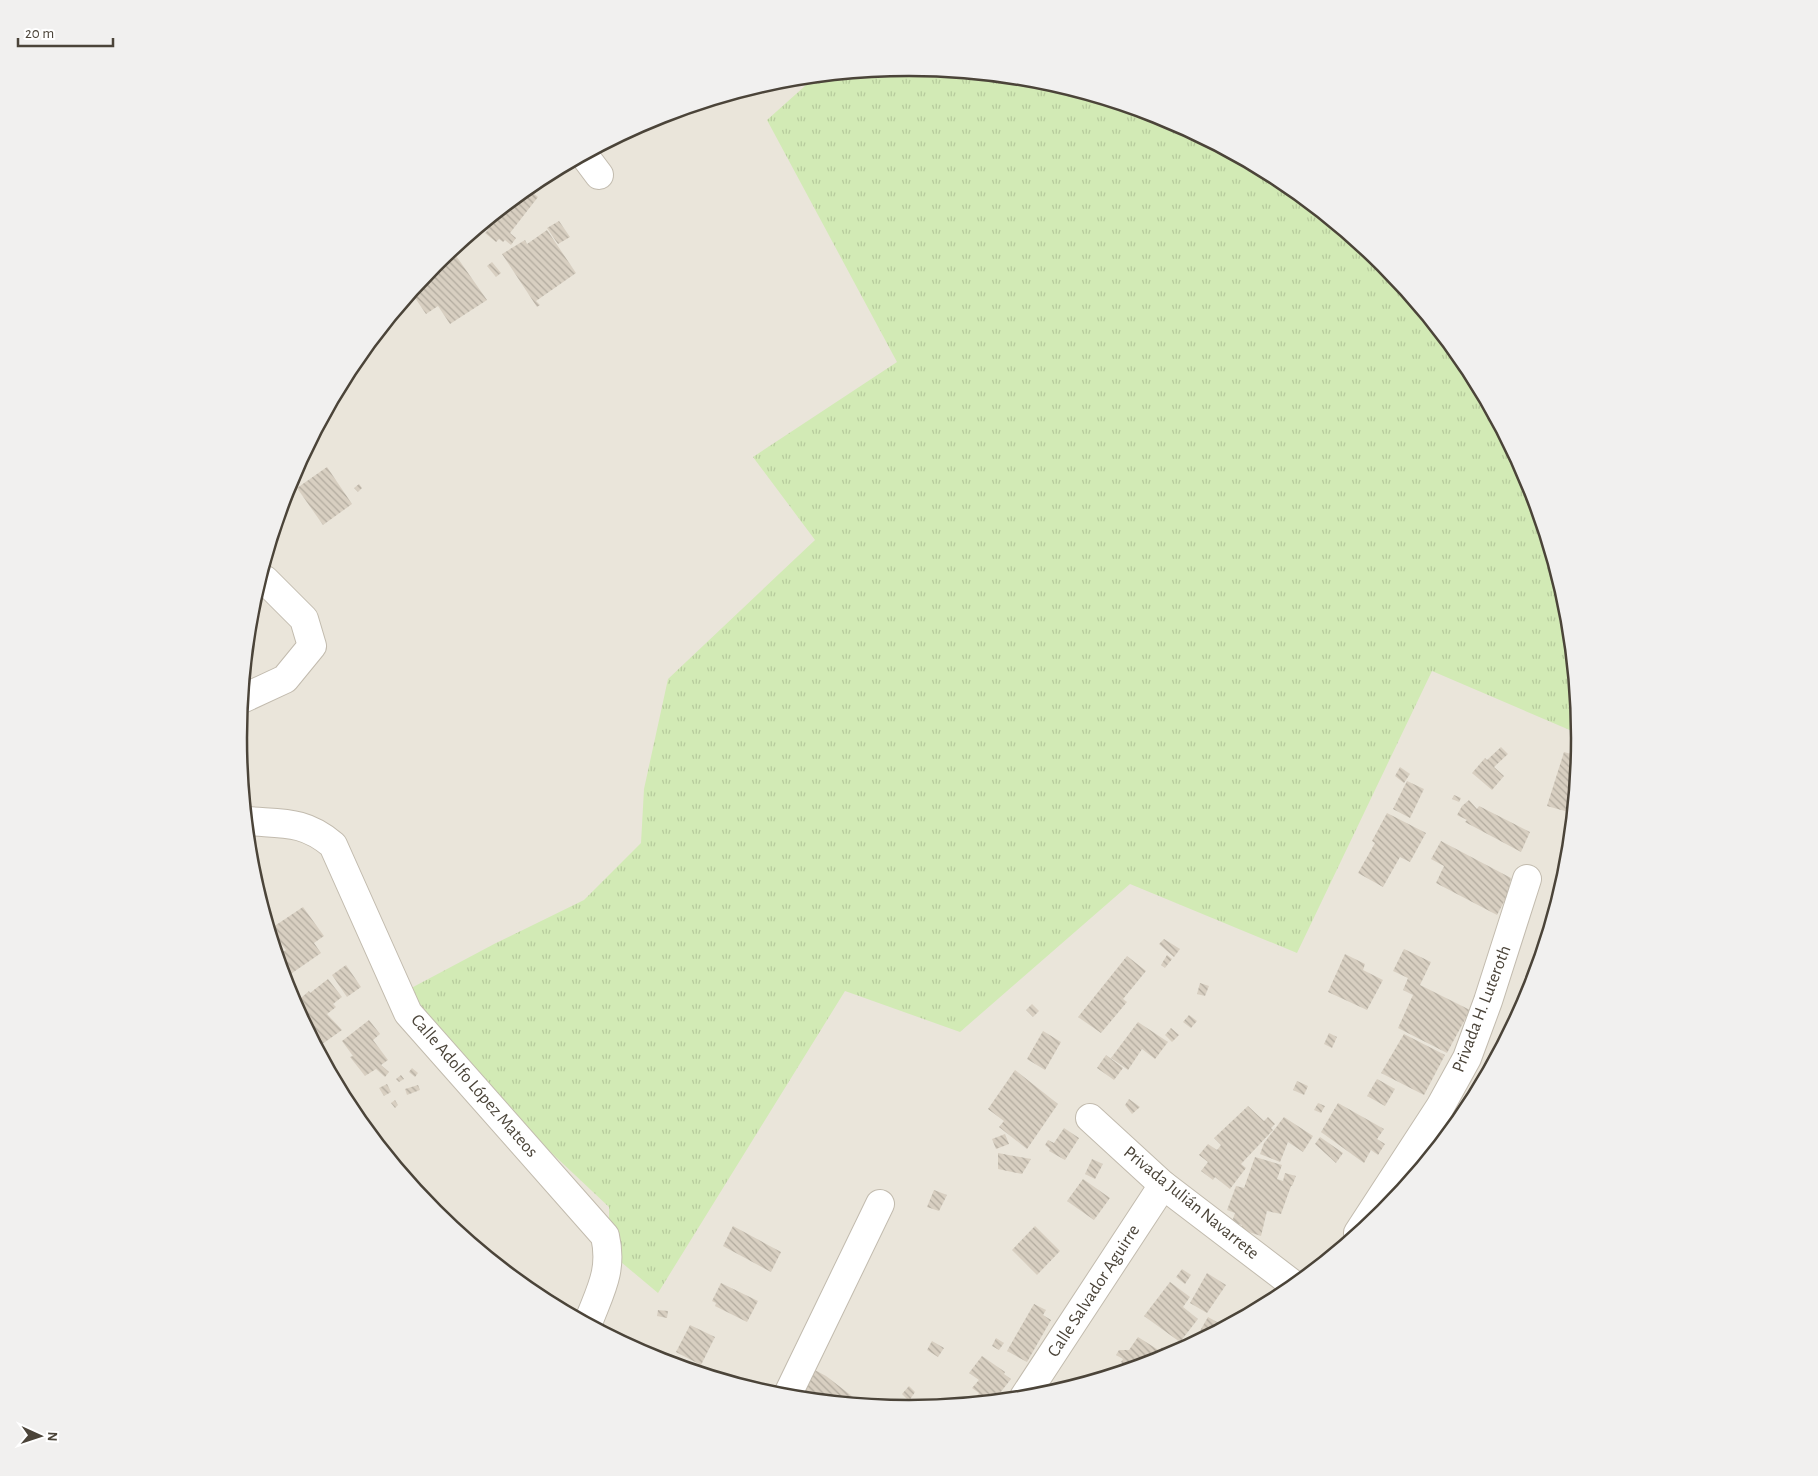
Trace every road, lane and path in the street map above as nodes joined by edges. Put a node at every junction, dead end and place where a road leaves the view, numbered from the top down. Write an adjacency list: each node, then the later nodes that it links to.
1 (267, 581): 2 (street)
2 (249, 696)
3 (253, 821): 10 (street, Calle Adolfo López Mateos)
4 (1527, 879): 8 (street, Privada H. Luteroth)
5 (1090, 1118): 6 (street, Privada Julián Navarrete)
6 (1163, 1185): 9 (street, Privada Julián Navarrete); 11 (street, Calle Salvador Aguirre)
7 (880, 1204): 12 (street)
8 (1373, 1209)
9 (1288, 1280)
10 (590, 1318)
11 (1030, 1388)
12 (791, 1389)

